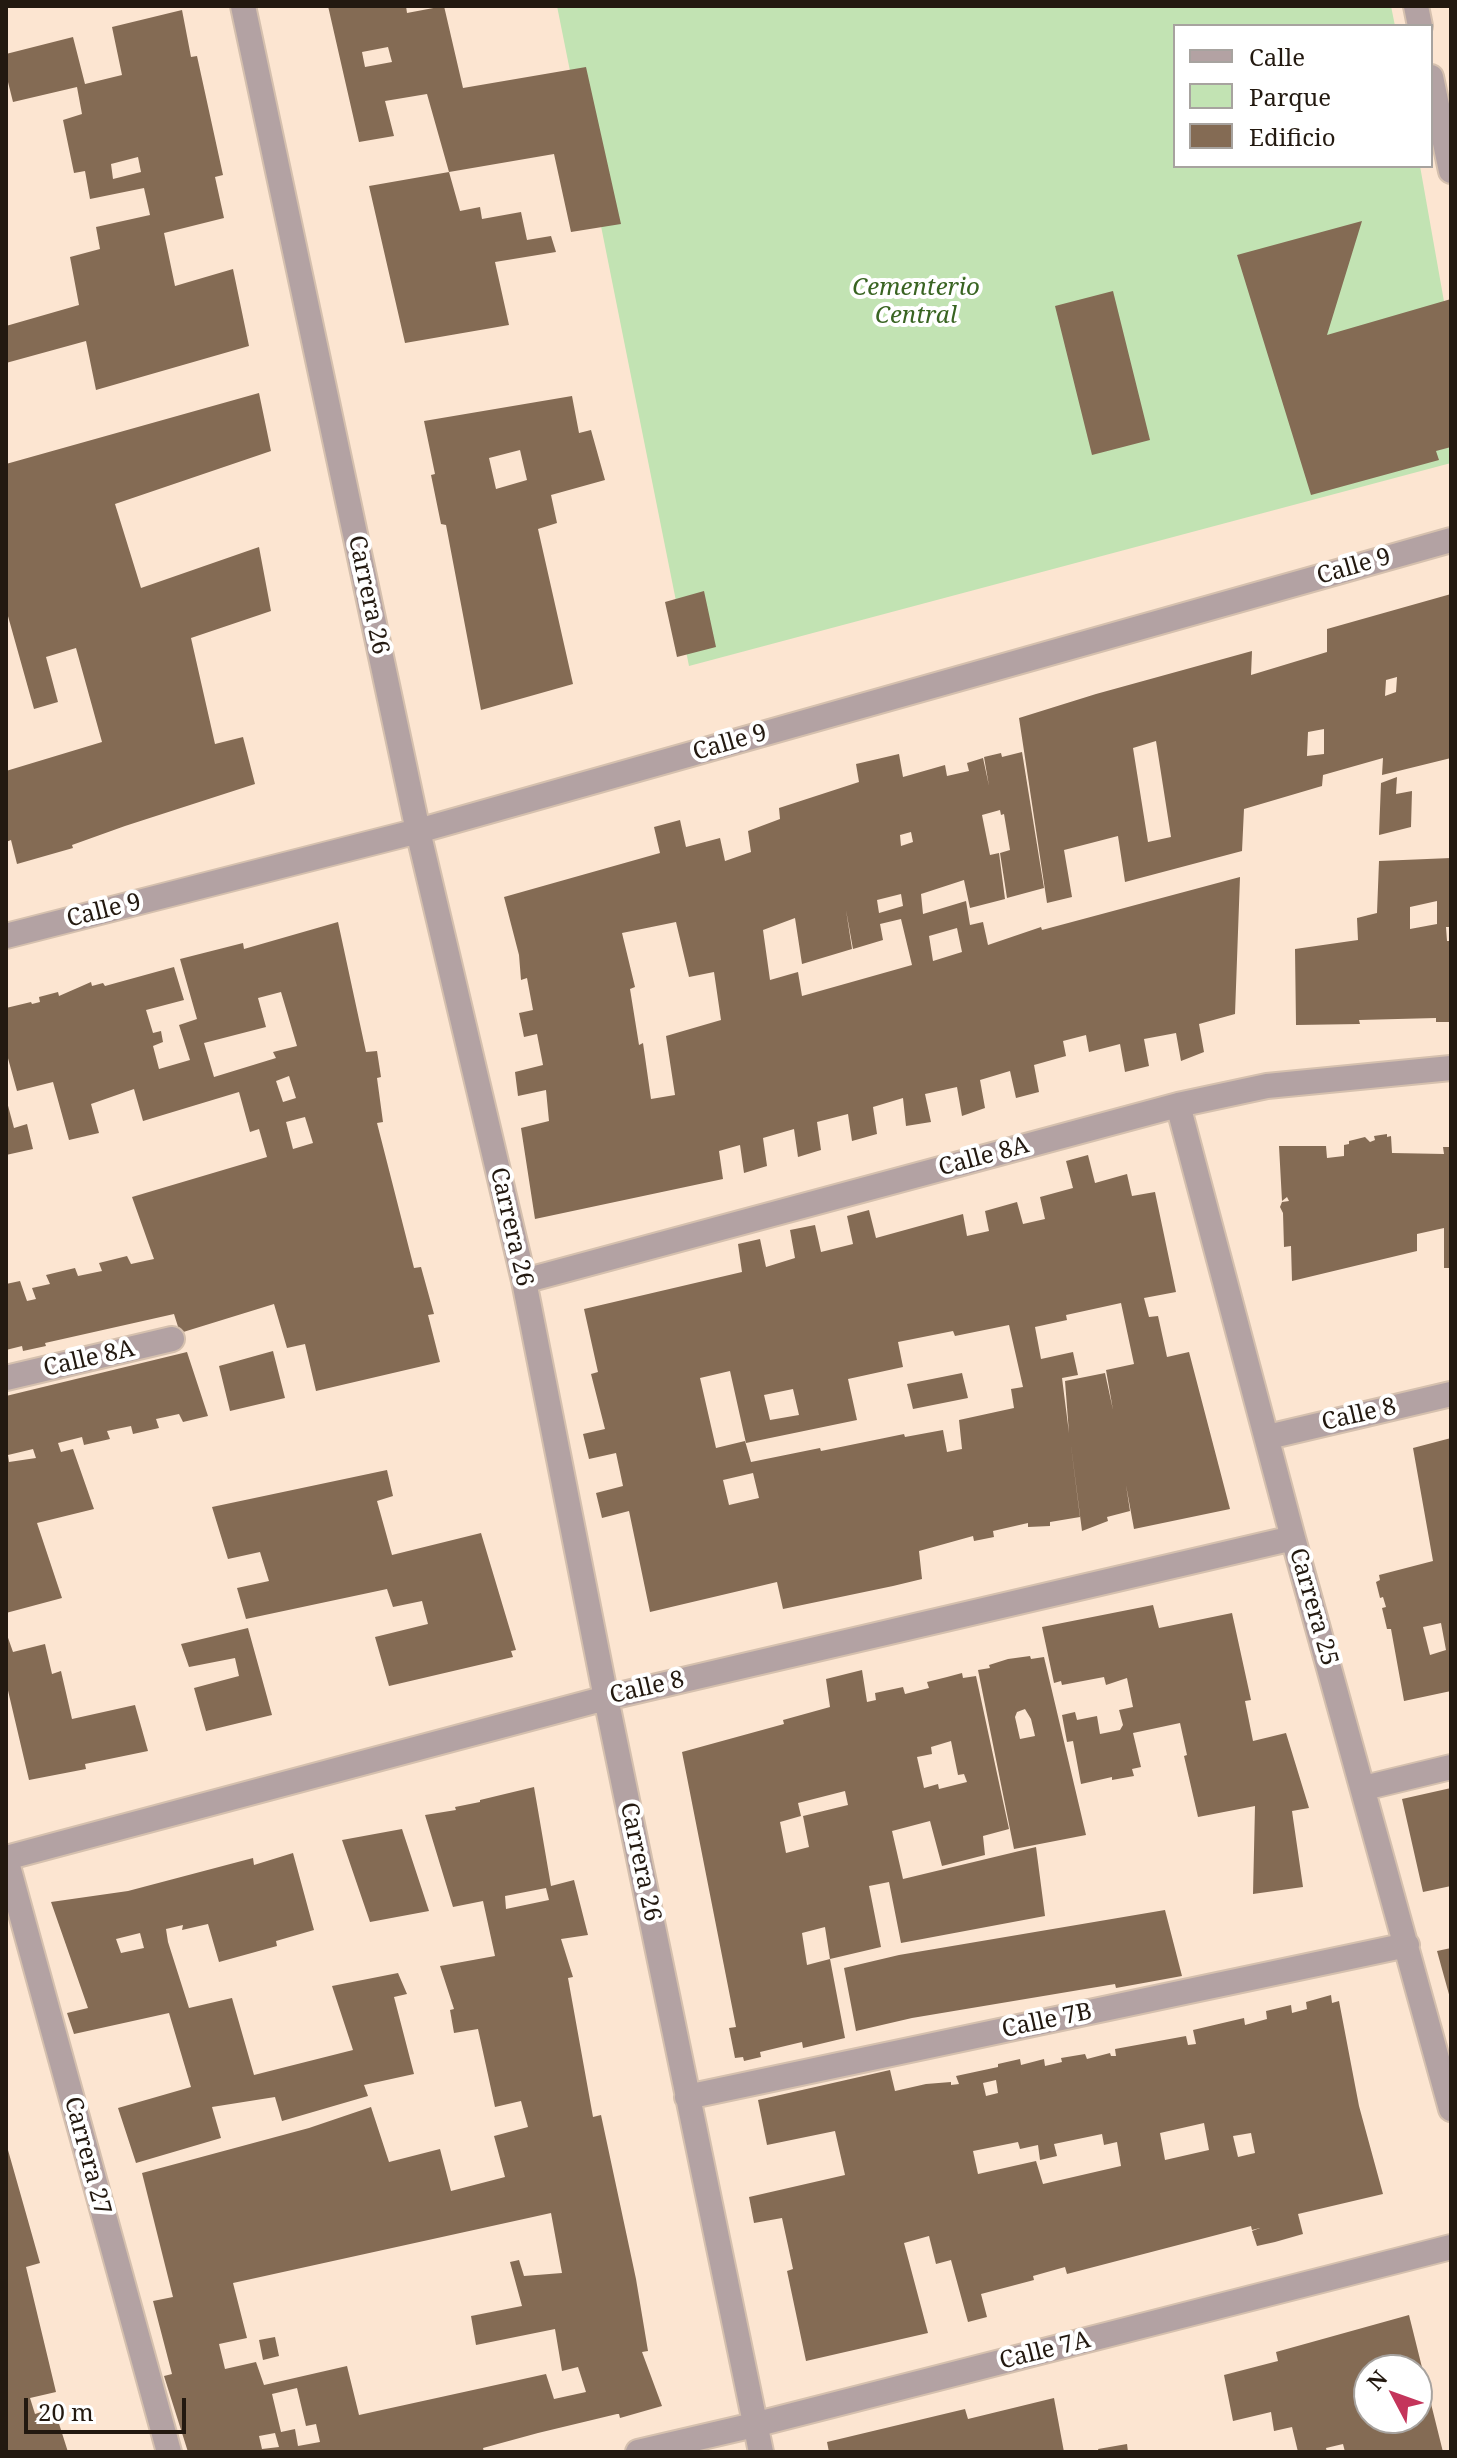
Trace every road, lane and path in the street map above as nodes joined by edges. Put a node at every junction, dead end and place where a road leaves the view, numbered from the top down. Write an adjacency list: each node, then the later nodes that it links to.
1 (243, 6): 5 (street, Carrera 26)
2 (1433, 86): 3 (street)
3 (1451, 171)
4 (1451, 540): 5 (street, Calle 9)
5 (418, 831): 6 (street, Calle 9); 9 (street, Carrera 26)
6 (6, 936)
7 (1451, 1068): 8 (street, Calle 8A)
8 (1178, 1105): 9 (street, Calle 8A); 13 (street, Carrera 25)
9 (524, 1281): 15 (street, Carrera 26)
10 (172, 1339): 11 (street, Calle 8A)
11 (6, 1378)
12 (1451, 1394): 13 (street, Calle 8)
13 (1268, 1437): 14 (street, Carrera 25)
14 (1293, 1538): 15 (street, Calle 8); 17 (street, Carrera 25)
15 (606, 1698): 18 (street, Calle 8); 20 (street, Carrera 26)
16 (1451, 1767): 17 (street)
17 (1364, 1788): 19 (street, Carrera 25)
18 (6, 1859): 24 (street, Carrera 27)
19 (1407, 1945): 20 (street, Calle 7B); 21 (street, Carrera 25)
20 (687, 2097): 23 (street, Carrera 26)
21 (1451, 2109)
22 (1451, 2247): 23 (street, Calle 7A)
23 (754, 2425): 25 (street, Calle 7A); 26 (street, Carrera 26)
24 (169, 2452)
25 (638, 2452)
26 (761, 2452)

